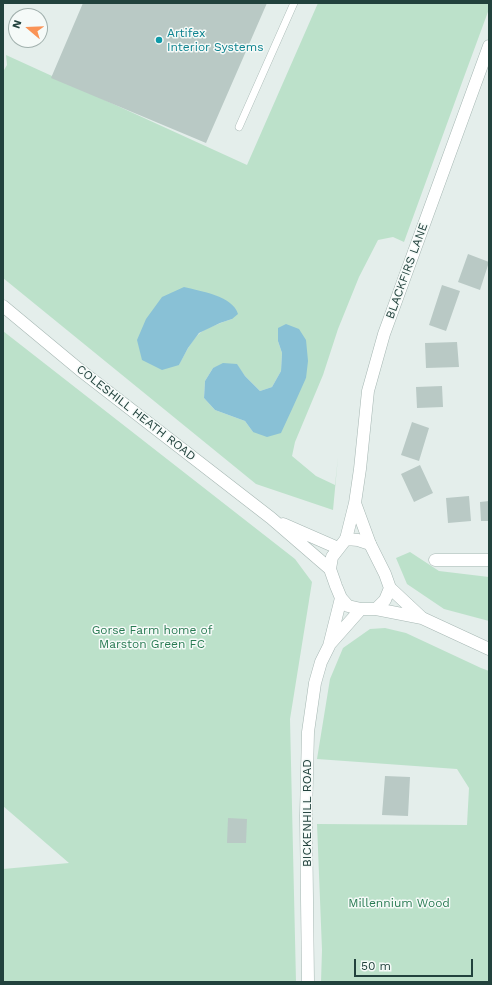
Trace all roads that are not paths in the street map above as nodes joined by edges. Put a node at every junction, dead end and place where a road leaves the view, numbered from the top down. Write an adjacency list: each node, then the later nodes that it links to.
1 (294, 3): 3 (lane)
2 (489, 46): 5 (street, BLACKFIRS LANE)
3 (239, 127)
4 (3, 306): 6 (street, COLESHILL HEATH ROAD)
5 (355, 503): 7 (street, BLACKFIRS LANE); 8 (street, BLACKFIRS LANE)
6 (271, 518): 7 (street, COLESHILL HEATH ROAD); 11 (street, COLESHILL HEATH ROAD)
7 (342, 544): 8 (street); 11 (street)
8 (370, 544): 12 (street)
9 (435, 560): 10 (street)
10 (488, 564)
11 (330, 569): 13 (street)
12 (390, 588): 15 (street); 16 (street)
13 (341, 598): 14 (street); 17 (street, BICKENHILL ROAD)
14 (361, 609): 15 (street); 17 (street, BICKENHILL ROAD)
15 (376, 609): 16 (street)
16 (422, 618): 18 (street)
17 (329, 646): 19 (street, BICKENHILL ROAD)
18 (489, 649)
19 (308, 982)

